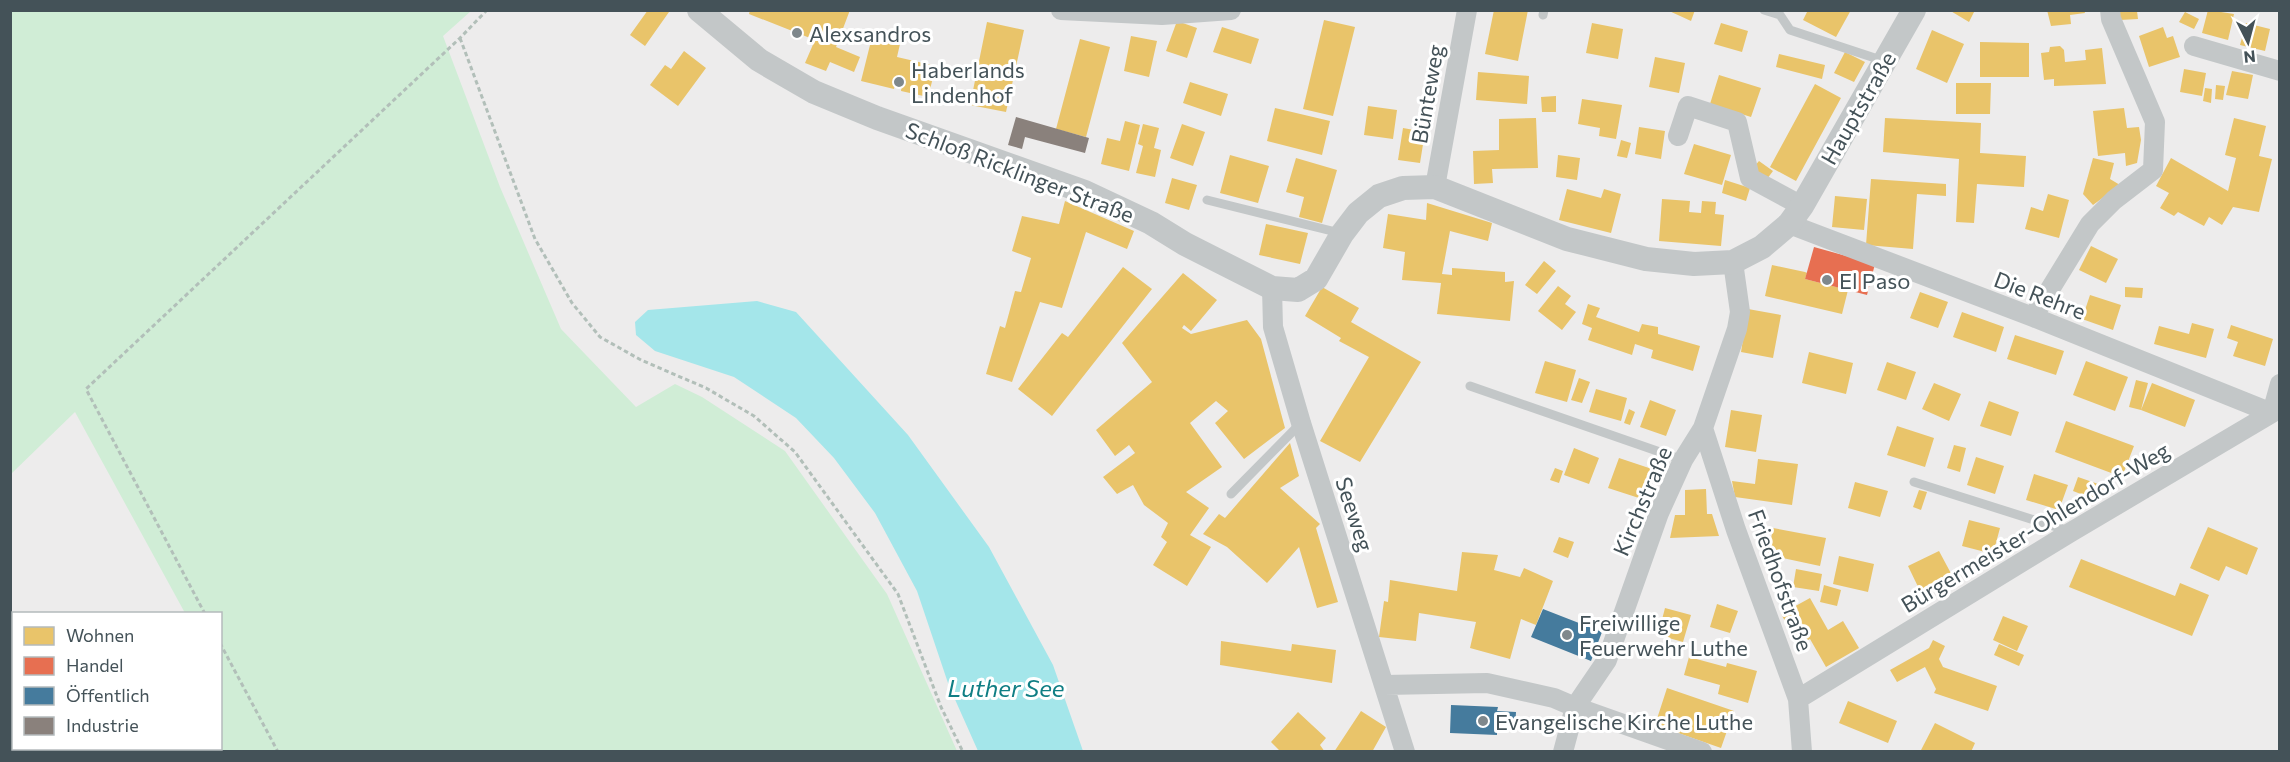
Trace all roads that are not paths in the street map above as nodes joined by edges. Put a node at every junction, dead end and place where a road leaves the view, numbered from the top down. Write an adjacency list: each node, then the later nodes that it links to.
1 (699, 10): 17 (street, Schloß Ricklinger Straße)
2 (1061, 10): 3 (street)
3 (1231, 10)
4 (1467, 10): 12 (street, Bünteweg)
5 (1764, 10): 9 (lane)
6 (1914, 10): 9 (street, Hauptstraße)
7 (2110, 10): 18 (street)
8 (2194, 46): 10 (street)
9 (1886, 62): 14 (street, Hauptstraße)
10 (2280, 71)
11 (1678, 136): 14 (street)
12 (1435, 187): 15 (street, Schloß Ricklinger Straße); 16 (street, Schloß Ricklinger Straße)
13 (1207, 200): 15 (lane)
14 (1795, 215): 16 (street, Schloß Ricklinger Straße); 18 (street, Die Rehre)
15 (1342, 234): 17 (street, Schloß Ricklinger Straße)
16 (1733, 262): 23 (street, Kirchstraße)
17 (1272, 288): 22 (street, Seeweg)
18 (2033, 317): 21 (street, Die Rehre)
19 (2280, 384): 21 (street)
20 (1470, 386): 24 (lane)
21 (2272, 413): 27 (street, Bürgermeister-Ohlendorf-Weg)
22 (1300, 423): 26 (lane); 28 (street, Seeweg)
23 (1702, 428): 24 (street, Kirchstraße); 29 (street, Friedhofstraße)
24 (1683, 460): 30 (street, Kirchstraße)
25 (1914, 482): 27 (lane)
26 (1231, 494)
27 (2071, 532): 29 (street, Bürgermeister-Ohlendorf-Weg)
28 (1385, 685): 30 (street); 31 (street, Seeweg)
29 (1798, 699): 34 (street, Friedhofstraße)
30 (1575, 707): 32 (street, Kirchstraße); 33 (street)
31 (1404, 752)
32 (1563, 752)
33 (1702, 752)
34 (1802, 752)

